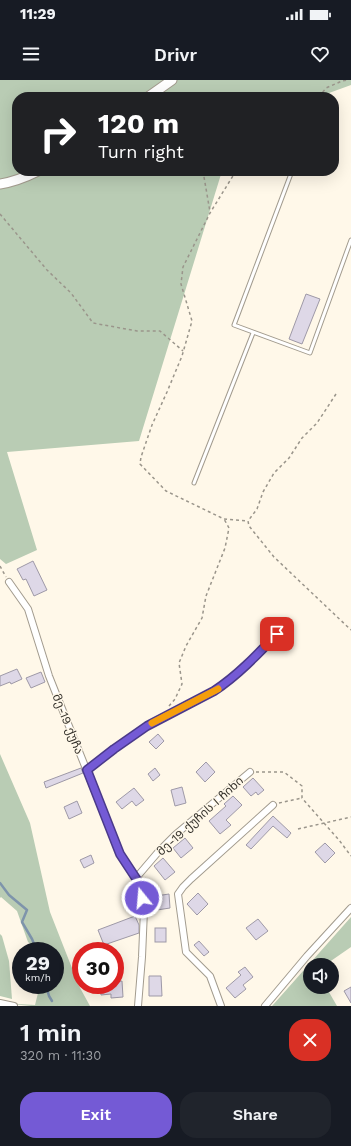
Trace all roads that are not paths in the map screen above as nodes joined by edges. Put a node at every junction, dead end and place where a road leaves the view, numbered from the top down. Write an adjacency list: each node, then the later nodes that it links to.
1 (172, 80): 2 (street)
2 (155, 92)
3 (28, 176): 5 (street)
4 (290, 176): 7 (lane)
5 (0, 184)
6 (351, 240): 7 (lane)
7 (253, 333): 8 (lane)
8 (194, 483)
9 (9, 582): 11 (street, მე-19 ქუჩა)
10 (277, 634): 11 (street)
11 (87, 770): 14 (street, მე-19 ქუჩა)
12 (250, 772): 14 (street, მე-19 ქუჩის I ჩიხი)
13 (273, 806): 19 (street)
14 (136, 878): 18 (street, მე-19 ქუჩა)
15 (351, 908): 20 (street)
16 (2, 1005): 17 (street)
17 (14, 1006)
18 (138, 1006)
19 (221, 1006)
20 (265, 1006)

